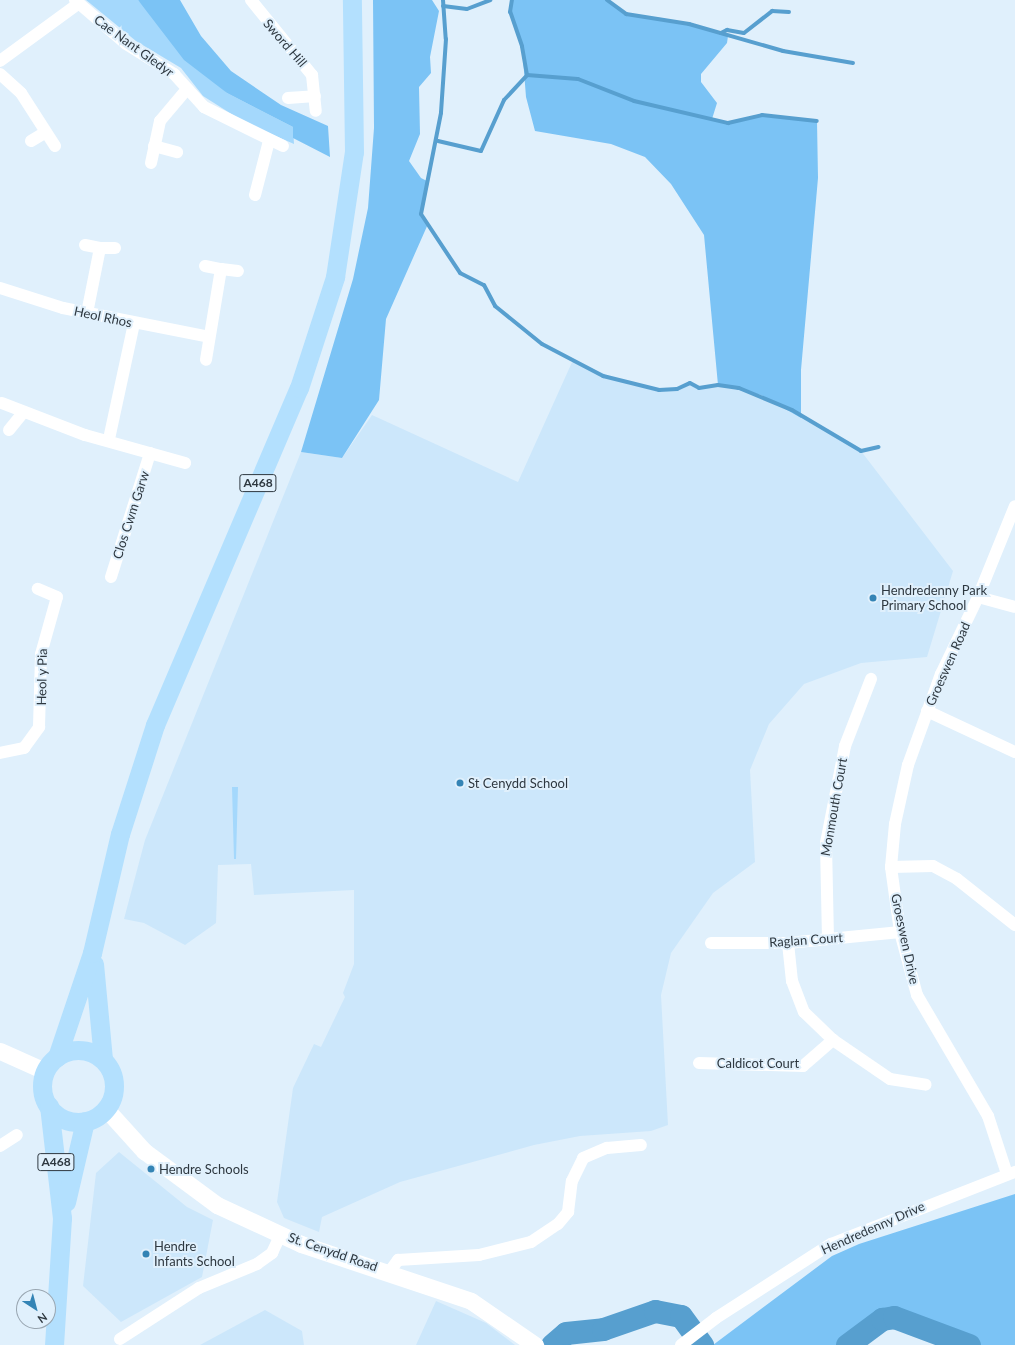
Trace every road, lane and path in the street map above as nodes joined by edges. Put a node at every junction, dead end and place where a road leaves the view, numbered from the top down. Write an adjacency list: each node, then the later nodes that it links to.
1 (251, 0): 7 (street, Sword Hill)
2 (352, 0): 51 (main road, A468)
3 (76, 2): 4 (street, Cae Nant Gledyr); 6 (street, Cae Nant Gledyr)
4 (0, 60)
5 (0, 74): 10 (street)
6 (187, 90): 12 (street, Cae Nant Gledyr); 14 (street)
7 (315, 96): 8 (street); 9 (street, Sword Hill)
8 (288, 98)
9 (316, 111)
10 (46, 132): 11 (street); 13 (street)
11 (31, 141)
12 (269, 141): 15 (street, Cae Nant Gledyr); 18 (street)
13 (55, 146)
14 (154, 146): 16 (street); 17 (street)
15 (283, 146)
16 (176, 152)
17 (151, 163)
18 (255, 195)
19 (85, 245): 20 (street)
20 (100, 248): 21 (street); 26 (street)
21 (115, 248)
22 (204, 266): 23 (street)
23 (221, 269): 24 (street); 28 (street)
24 (238, 271)
25 (0, 288): 26 (street, Heol Rhos)
26 (87, 313): 27 (street, Heol Rhos)
27 (134, 323): 28 (street, Heol Rhos); 33 (street)
28 (209, 337): 29 (street)
29 (206, 360)
30 (2, 403): 31 (street, Clos Cwm Garw)
31 (22, 414): 32 (street); 33 (street, Clos Cwm Garw)
32 (10, 430)
33 (109, 439): 34 (street, Clos Cwm Garw)
34 (150, 453): 35 (street, Clos Cwm Garw); 37 (street, Clos Cwm Garw)
35 (185, 463)
36 (1015, 506): 39 (street, Groeswen Road)
37 (111, 577)
38 (38, 589): 44 (street, Heol y Pia)
39 (978, 597): 40 (street); 42 (street, Groeswen Road)
40 (1015, 607)
41 (871, 679): 48 (street, Monmouth Court)
42 (927, 712): 43 (street); 45 (street, Groeswen Drive)
43 (1015, 752)
44 (0, 753)
45 (891, 867): 46 (street); 47 (street, Groeswen Drive)
46 (1015, 925)
47 (900, 932): 48 (street, Raglan Court); 65 (street, Groeswen Drive)
48 (828, 939): 50 (street, Raglan Court)
49 (711, 943): 50 (street, Raglan Court)
50 (788, 943): 52 (street)
51 (92, 953): 54 (main road, A468); 55 (main road, A468)
52 (833, 1040): 56 (street, Caldicot Court); 58 (street)
53 (0, 1051): 57 (main road)
54 (57, 1057): 55 (main road); 57 (main road)
55 (103, 1059): 60 (main road)
56 (699, 1063)
57 (45, 1071): 59 (main road)
58 (926, 1085)
59 (49, 1106): 61 (main road); 66 (main road, A468)
60 (106, 1109): 61 (main road); 67 (main road, St. Cenydd Road)
61 (85, 1121): 66 (main road, A468)
62 (17, 1135): 64 (street)
63 (641, 1145): 68 (street)
64 (0, 1146)
65 (1011, 1173): 72 (street, Hendredenny Drive)
66 (62, 1218): 70 (main road, A468)
67 (281, 1234): 68 (main road, St. Cenydd Road); 69 (street)
68 (390, 1271): 71 (main road, St. Cenydd Road)
69 (120, 1339)
70 (54, 1345)
71 (535, 1345)
72 (681, 1345)

